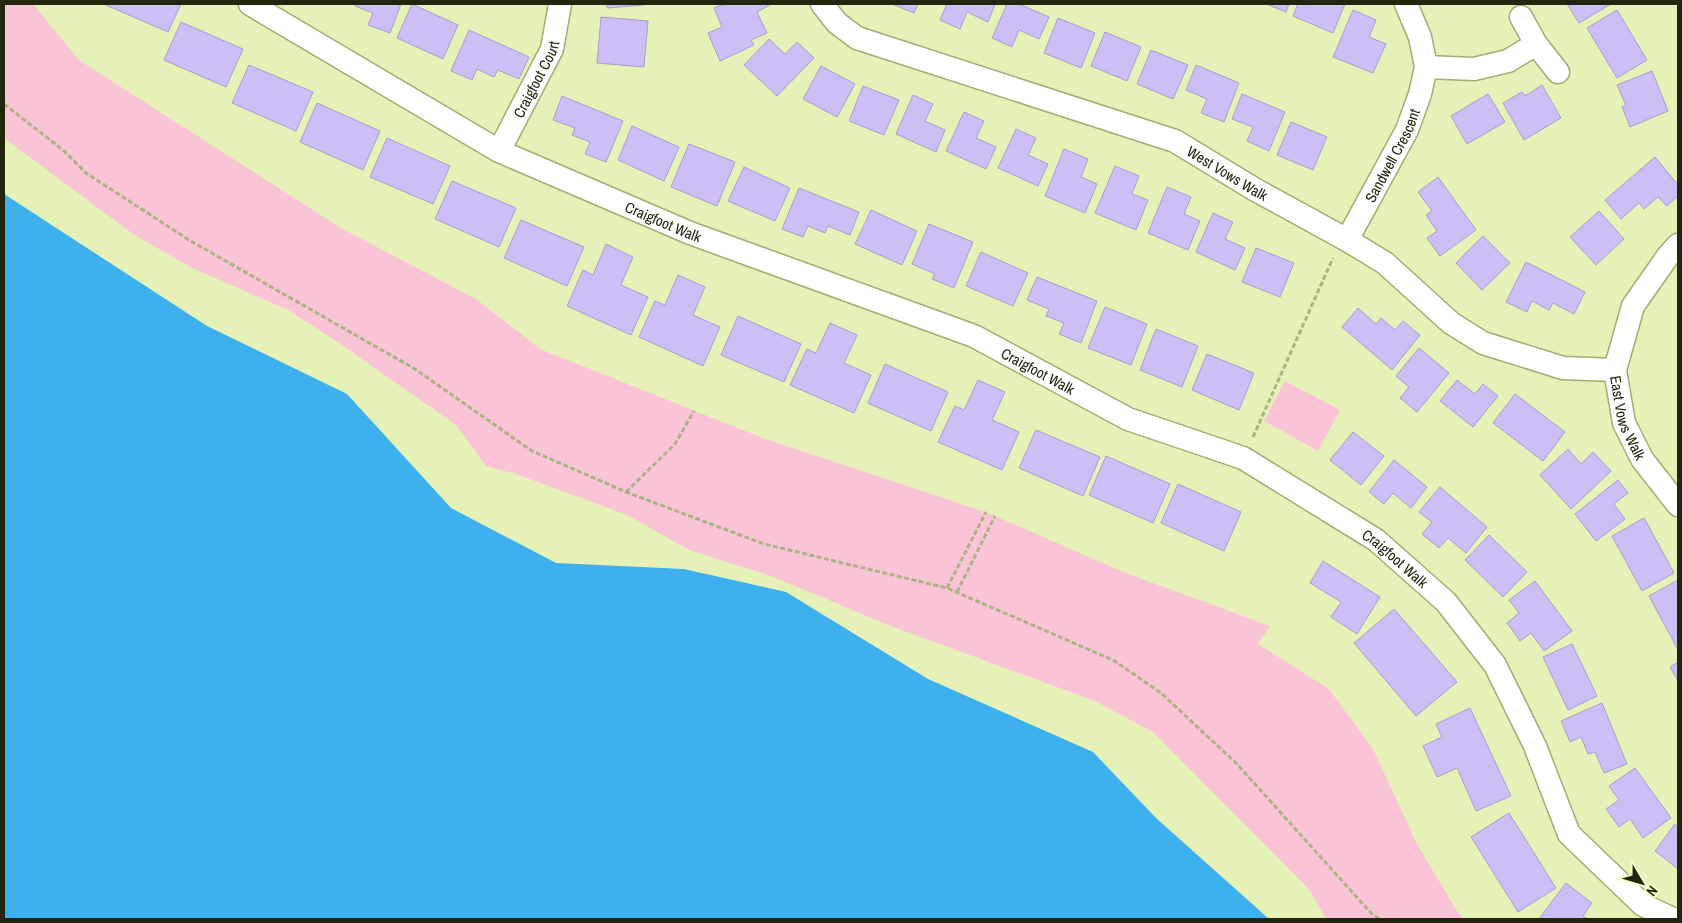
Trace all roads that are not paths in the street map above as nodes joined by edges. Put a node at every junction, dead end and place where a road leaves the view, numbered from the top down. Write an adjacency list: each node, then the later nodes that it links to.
1 (250, 4): 9 (street, Craigfoot Walk)
2 (560, 4): 9 (street, Craigfoot Court)
3 (822, 4): 10 (street, West Vows Walk)
4 (1406, 4): 7 (street, Sandwell Crescent)
5 (1520, 17): 6 (street)
6 (1536, 44): 7 (street); 8 (street)
7 (1426, 67): 10 (street, Sandwell Crescent)
8 (1558, 72)
9 (500, 151): 14 (street, Craigfoot Walk)
10 (1347, 240): 12 (street, West Vows Walk)
11 (1678, 245): 12 (street, East Vows Walk)
12 (1615, 370): 13 (street, East Vows Walk)
13 (1678, 505)
14 (1673, 919)

